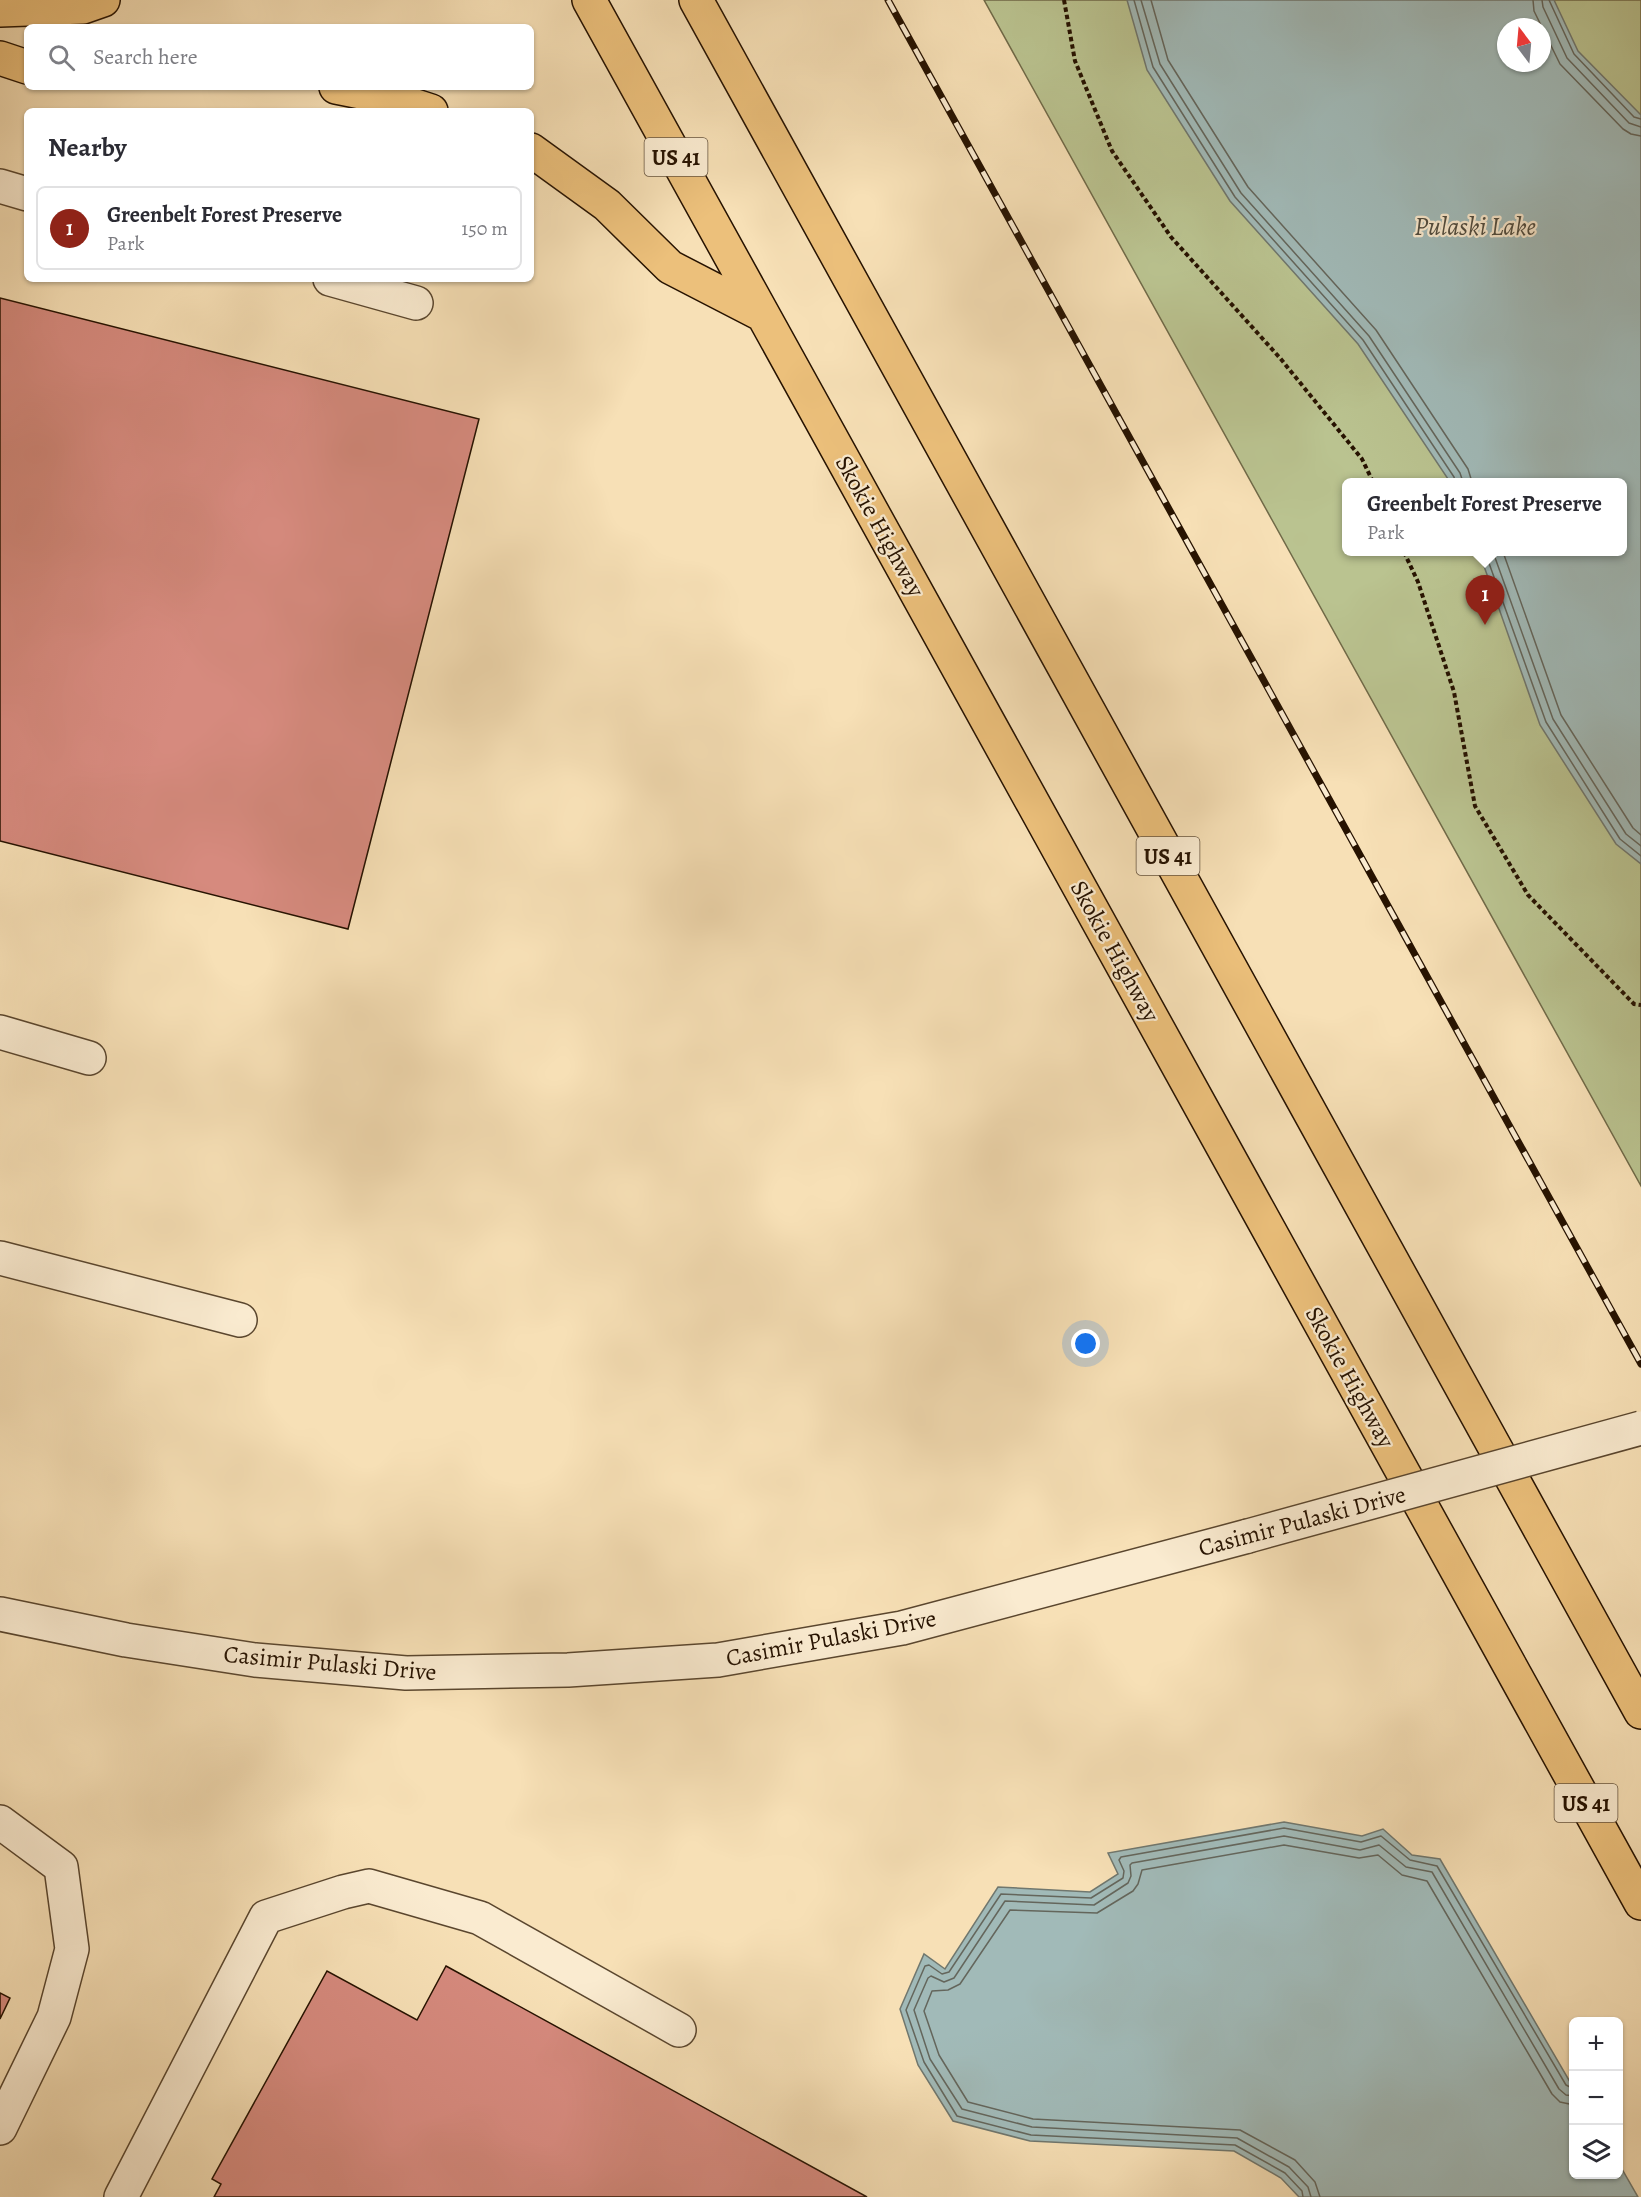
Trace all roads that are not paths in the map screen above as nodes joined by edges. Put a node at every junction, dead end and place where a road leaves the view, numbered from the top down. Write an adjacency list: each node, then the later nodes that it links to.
1 (104, 0): 4 (highway)
2 (589, 0): 14 (highway, Skokie Highway / US 41)
3 (696, 0): 21 (highway, US 41)
4 (0, 10)
5 (0, 58): 6 (highway)
6 (24, 66)
7 (351, 90): 8 (highway)
8 (422, 108)
9 (534, 152): 14 (highway)
10 (0, 186): 11 (street)
11 (24, 193)
12 (341, 282): 13 (street)
13 (416, 303)
14 (763, 315): 23 (highway, Skokie Highway / US 41)
15 (0, 1032): 16 (street)
16 (89, 1059)
17 (0, 1258): 18 (street)
18 (240, 1320)
19 (1641, 1428): 20 (street, Casimir Pulaski Drive, bridge)
20 (0, 1614)
21 (1641, 1712)
22 (0, 1822): 25 (street)
23 (1641, 1903)
24 (679, 2030): 26 (street)
25 (0, 2128)
26 (121, 2197)

